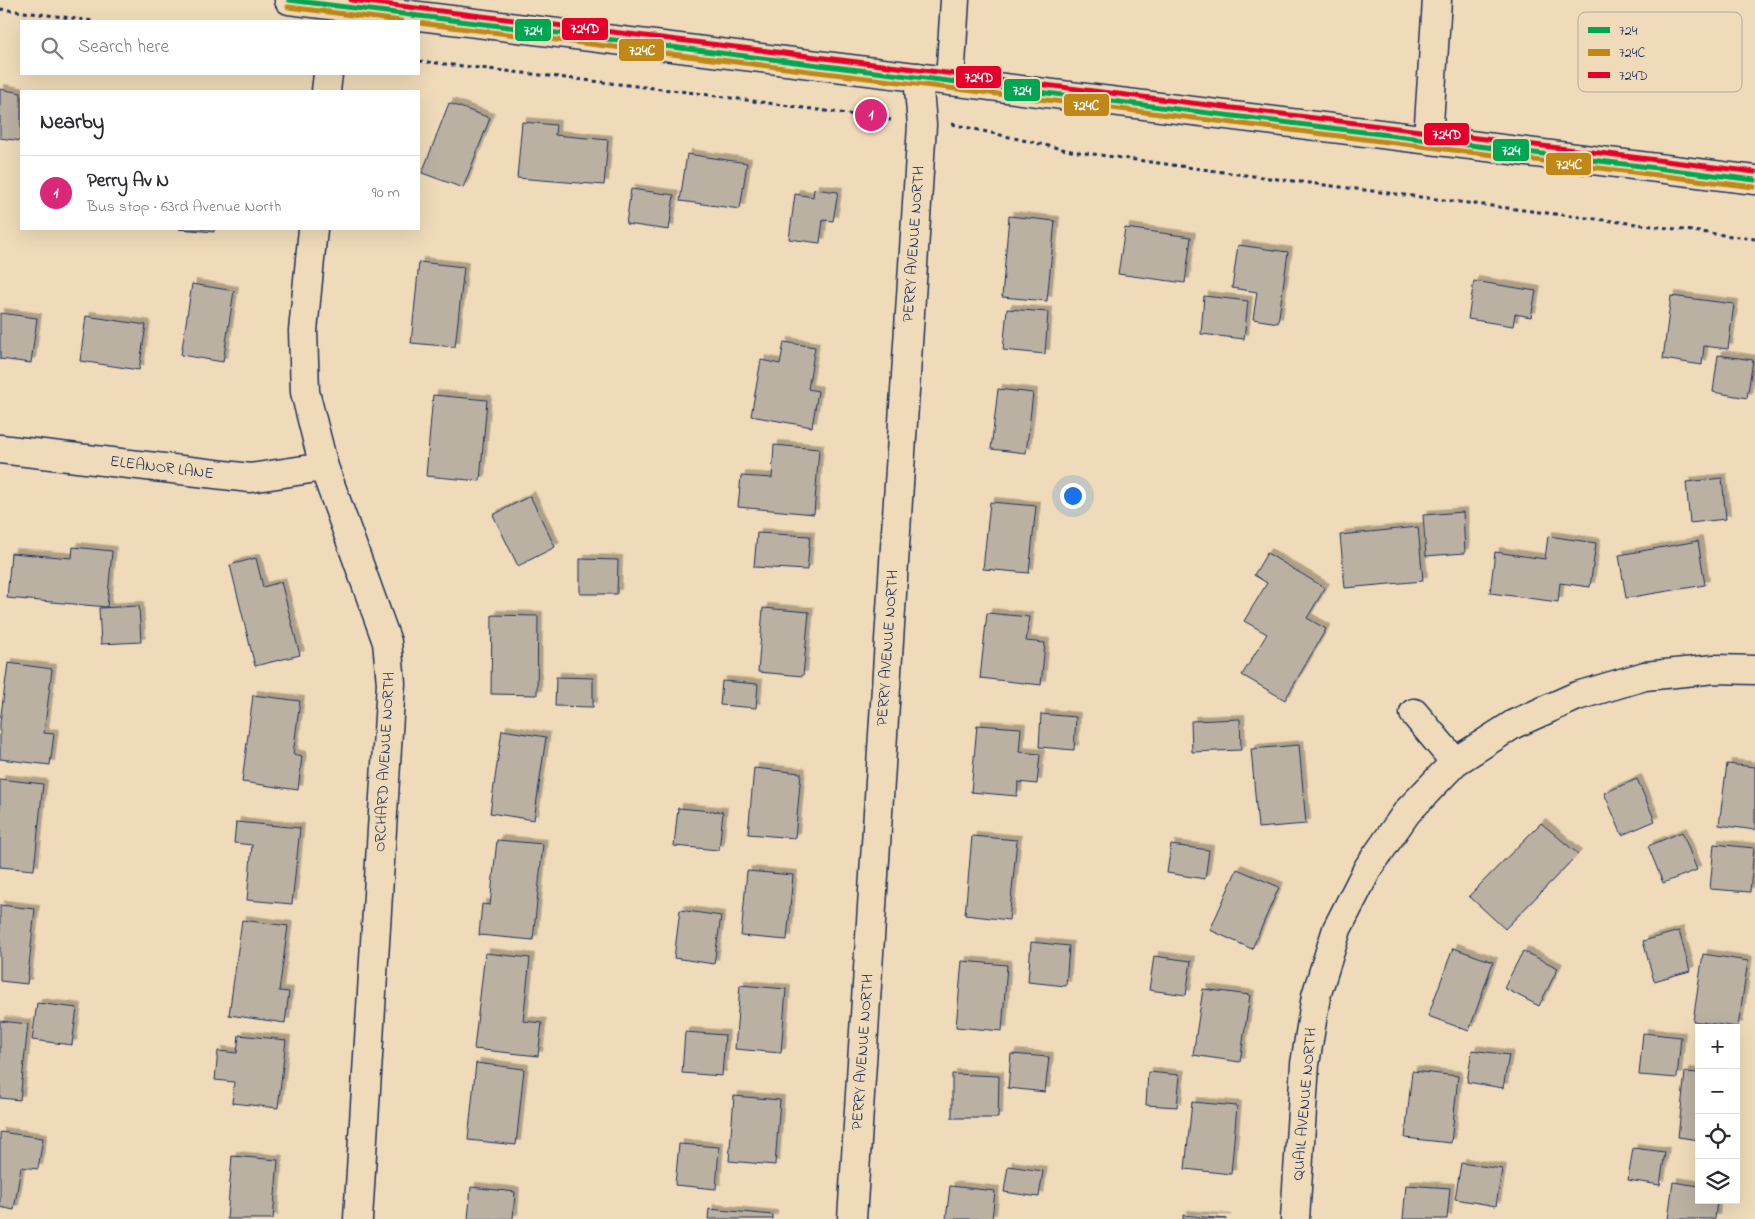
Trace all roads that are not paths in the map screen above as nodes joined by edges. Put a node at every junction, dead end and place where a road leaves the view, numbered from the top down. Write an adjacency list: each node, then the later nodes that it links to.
1 (290, 0): 4 (street)
2 (955, 0): 9 (street)
3 (1437, 0): 11 (street)
4 (333, 14): 5 (street)
5 (389, 20)
6 (420, 23): 8 (street)
7 (328, 75): 10 (street)
8 (918, 77): 9 (street); 20 (street, PERRY AVENUE NORTH)
9 (950, 81): 11 (street)
10 (326, 90)
11 (1428, 139): 12 (street)
12 (1755, 180)
13 (313, 230): 15 (street, ORCHARD AVENUE NORTH)
14 (0, 449): 15 (street, ELEANOR LANE)
15 (324, 467): 19 (street, ORCHARD AVENUE NORTH)
16 (1755, 670): 18 (street, QUAIL AVENUE NORTH)
17 (1414, 713): 18 (street)
18 (1455, 762): 21 (street, QUAIL AVENUE NORTH)
19 (358, 1219)
20 (852, 1219)
21 (1295, 1219)

